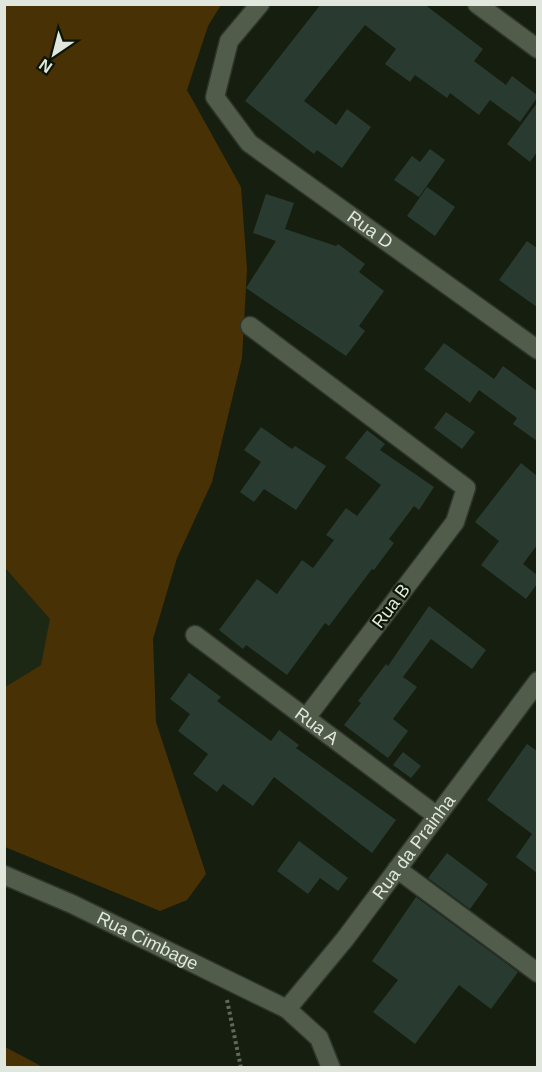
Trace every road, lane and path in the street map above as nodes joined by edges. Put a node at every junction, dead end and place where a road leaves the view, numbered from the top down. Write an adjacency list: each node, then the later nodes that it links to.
1 (260, 4): 5 (street, Rua D)
2 (477, 4): 3 (street)
3 (537, 49)
4 (250, 326): 8 (street, Rua B)
5 (537, 350)
6 (195, 635): 8 (street, Rua A)
7 (537, 681): 9 (street, Rua da Prainha)
8 (306, 718): 9 (street, Rua A)
9 (437, 816): 10 (street, Rua da Prainha)
10 (397, 869): 12 (street); 14 (street, Rua da Prainha)
11 (4, 875): 13 (street, Rua Cimbage)
12 (537, 973)
13 (222, 978): 14 (street, Rua Cimbage); 15 (path)
14 (287, 1009): 16 (street, Rua Cimbage)
15 (241, 1068)
16 (331, 1068)

